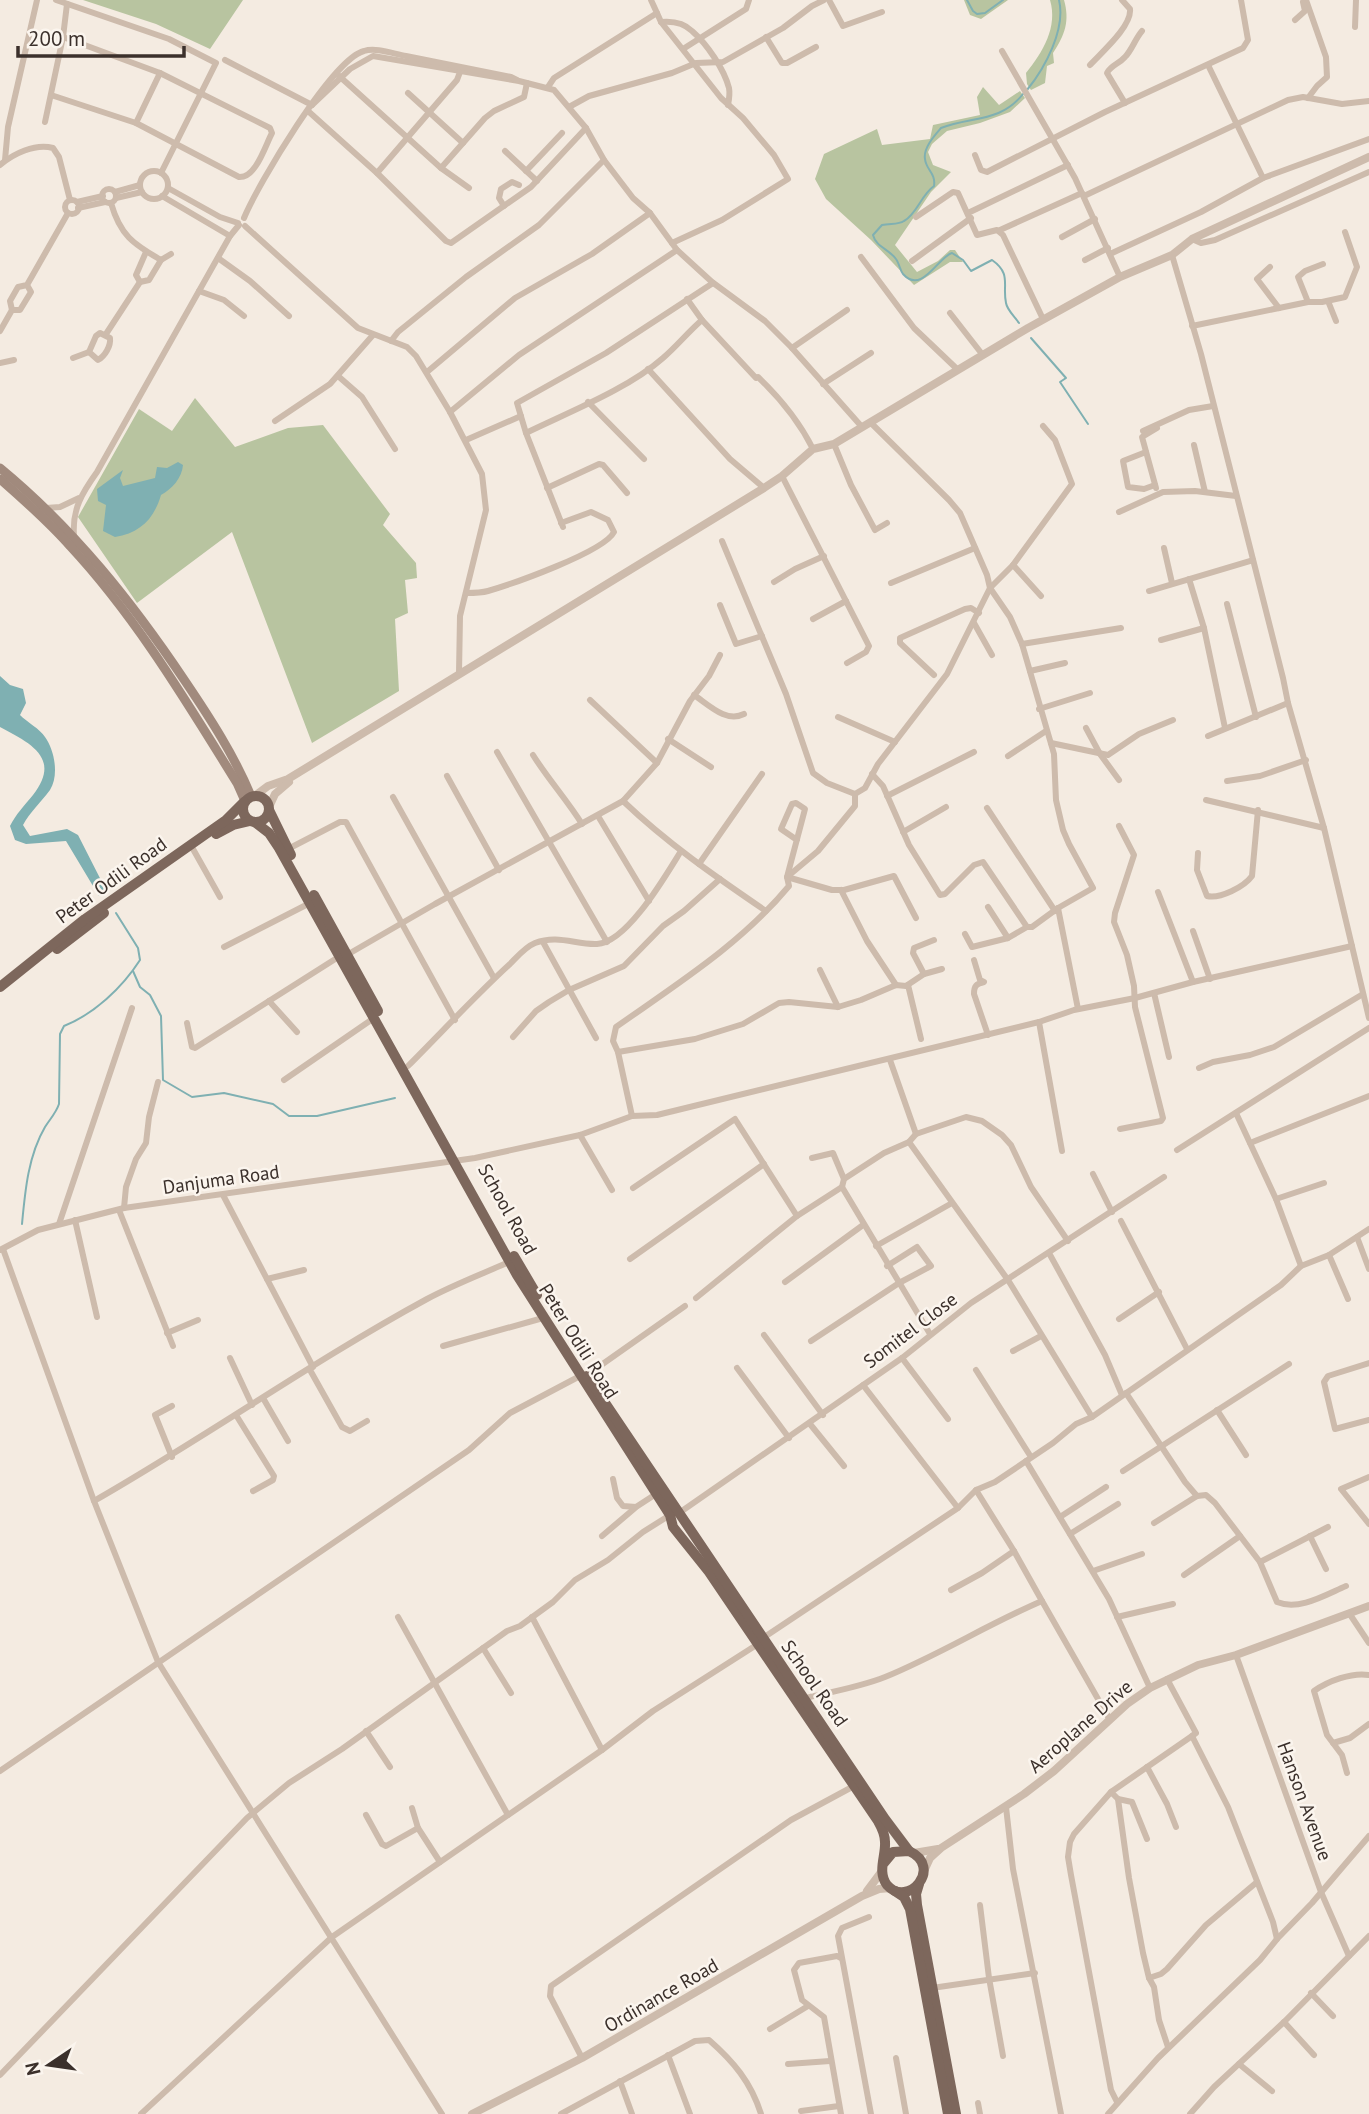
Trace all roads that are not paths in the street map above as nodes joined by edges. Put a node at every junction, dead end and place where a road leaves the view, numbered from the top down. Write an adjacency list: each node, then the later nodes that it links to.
1 (37, 0): 57 (street)
2 (56, 0): 10 (street)
3 (749, 0): 19 (street)
4 (826, 0): 11 (street); 18 (street)
5 (1122, 0): 26 (street)
6 (1241, 0): 27 (street)
7 (1356, 0): 15 (street)
8 (653, 1): 12 (street)
9 (1306, 1): 13 (street); 36 (street)
10 (67, 4): 17 (street); 34 (street)
11 (882, 12)
12 (657, 13): 14 (street); 32 (street)
13 (1295, 20)
14 (661, 22): 19 (street); 21 (street)
15 (1356, 26)
16 (1142, 31): 38 (street)
17 (63, 37): 29 (street); 35 (street)
18 (766, 37): 20 (street); 24 (street)
19 (699, 39): 21 (street); 24 (street)
20 (816, 47)
21 (684, 49): 25 (street)
22 (1002, 51): 49 (street)
23 (225, 60): 41 (street)
24 (717, 62): 25 (street); 39 (street)
25 (696, 63): 39 (street); 40 (street)
26 (1090, 65)
27 (1208, 65): 38 (street); 45 (street)
28 (461, 70): 30 (street); 31 (street); 42 (street)
29 (160, 73): 34 (street); 44 (street)
30 (338, 75): 41 (street); 48 (street)
31 (527, 83): 32 (street); 51 (street)
32 (548, 87): 40 (street)
33 (408, 93): 42 (street)
34 (201, 94): 52 (street); 52 (street)
35 (51, 95): 43 (street); 44 (street)
36 (1308, 98): 37 (street); 45 (street)
37 (1369, 101)
38 (1125, 103): 49 (street)
39 (728, 105): 88 (street)
40 (569, 107): 46 (street)
41 (310, 108): 63 (street); 81 (street)
42 (429, 112): 48 (street); 51 (street)
43 (45, 122)
44 (136, 122): 52 (street)
45 (1237, 125): 64 (street); 70 (street)
46 (586, 128): 56 (street); 65 (street)
47 (562, 133): 60 (street)
48 (408, 136): 59 (street); 63 (street)
49 (1054, 138): 54 (street); 58 (street)
50 (1369, 139): 64 (street)
51 (463, 142): 59 (street)
52 (176, 144): 62 (street)
53 (505, 151): 60 (street)
54 (975, 155)
55 (1369, 157): 87 (street)
56 (604, 160): 76 (street); 122 (street)
57 (3, 163): 73 (street)
58 (1068, 165): 70 (street); 77 (street)
59 (441, 168): 68 (street)
60 (526, 170): 65 (street)
61 (1369, 172): 87 (street)
62 (161, 173): 67 (street); 69 (street)
63 (377, 173): 74 (street)
64 (1263, 178): 90 (street)
65 (537, 181): 74 (street)
66 (519, 185): 74 (street)
67 (168, 188): 71 (street); 78 (street)
68 (469, 188)
69 (141, 189): 71 (street); 72 (street)
70 (1083, 194): 80 (street); 83 (street)
71 (162, 197): 82 (street)
72 (110, 198): 73 (street); 91 (street)
73 (75, 204): 75 (street); 75 (street)
74 (504, 206)
75 (68, 213): 104 (street)
76 (650, 213): 88 (street); 132 (street)
77 (970, 215): 79 (street); 83 (street); 98 (street)
78 (218, 216): 81 (street); 82 (street)
79 (916, 217)
80 (1094, 219): 86 (street); 90 (street)
81 (241, 223): 85 (street); 121 (street)
82 (213, 225): 85 (street)
83 (1000, 230): 116 (street)
84 (1345, 232): 107 (street)
85 (230, 236): 95 (street)
86 (1062, 237)
87 (1192, 239): 93 (street)
88 (672, 243): 89 (street)
89 (677, 250): 103 (street); 137 (street)
90 (1109, 251): 97 (street); 101 (street)
91 (146, 252): 96 (street); 102 (street)
92 (171, 254): 96 (street)
93 (1172, 255): 101 (street); 118 (street)
94 (861, 257): 131 (street)
95 (218, 258): 105 (street); 114 (street)
96 (161, 260): 102 (street)
97 (1085, 260)
98 (912, 261)
99 (1323, 264): 108 (street)
100 (1270, 267): 109 (street)
101 (1120, 277): 116 (street)
102 (140, 282): 120 (street)
103 (713, 283): 106 (street); 123 (street)
104 (27, 285): 110 (street); 110 (street)
105 (199, 291): 113 (street); 162 (street)
106 (688, 299): 115 (street); 138 (street)
107 (1328, 301): 108 (street); 117 (street)
108 (1308, 302): 109 (street)
109 (1279, 308): 118 (street)
110 (12, 310): 119 (street)
111 (846, 310): 123 (street)
112 (950, 313): 126 (street)
113 (244, 316)
114 (289, 316)
115 (702, 320): 130 (street); 149 (street)
116 (1043, 320): 126 (street)
117 (1336, 321)
118 (1192, 326): 136 (street)
119 (0, 331)
120 (106, 334): 124 (street); 124 (street)
121 (373, 335): 122 (street); 133 (street)
122 (391, 341): 132 (street)
123 (792, 348): 134 (street)
124 (89, 352): 127 (street)
125 (871, 352): 134 (street)
126 (982, 355): 131 (street)
127 (73, 358)
128 (14, 360): 129 (street)
129 (0, 363)
130 (648, 369): 135 (street); 157 (street)
131 (957, 369): 140 (street)
132 (427, 372): 137 (street)
133 (338, 376): 139 (street); 148 (street)
134 (822, 384): 140 (street)
135 (588, 402): 144 (street); 151 (street)
136 (1213, 406): 143 (street); 161 (street)
137 (450, 412): 145 (street)
138 (521, 416): 144 (street); 145 (street)
139 (275, 421)
140 (866, 425): 146 (street); 168 (street)
141 (1043, 426): 172 (street)
142 (1157, 428): 150 (street)
143 (1143, 431)
144 (526, 433): 156 (street)
145 (466, 440): 179 (street)
146 (834, 444): 149 (street); 165 (street)
147 (1194, 445): 158 (street)
148 (395, 449)
149 (813, 449): 153 (street)
150 (1146, 452): 155 (street); 155 (street)
151 (644, 459)
152 (0, 468): 163 (main road)
153 (782, 476): 157 (street); 170 (street)
154 (0, 479): 232 (main road)
155 (1155, 485): 160 (street)
156 (547, 488): 159 (street); 179 (street)
157 (764, 488): 197 (street)
158 (1205, 492): 160 (street); 161 (street)
159 (627, 493)
160 (1158, 493): 164 (street)
161 (1236, 496): 171 (street)
162 (79, 498): 163 (street); 166 (street)
163 (46, 508): 166 (main road)
164 (1119, 512)
165 (887, 523)
166 (74, 536): 232 (main road)
167 (722, 541): 189 (street)
168 (975, 548): 175 (street); 177 (street)
169 (1164, 548): 176 (street)
170 (824, 556): 174 (street); 181 (street)
171 (1254, 560): 173 (street); 202 (street)
172 (1013, 565): 177 (street); 180 (street)
173 (1189, 579): 176 (street); 188 (street)
174 (774, 582)
175 (891, 583)
176 (1172, 583): 178 (street)
177 (990, 588): 184 (street); 191 (street)
178 (1149, 591)
179 (466, 593): 197 (street)
180 (1041, 596)
181 (846, 600): 185 (street); 194 (street)
182 (1227, 604): 206 (street)
183 (720, 605): 189 (street)
184 (979, 614): 186 (street); 198 (street)
185 (813, 619)
186 (974, 623): 193 (street); 213 (street)
187 (1121, 628): 191 (street)
188 (1204, 628): 190 (street); 209 (street)
189 (762, 636): 229 (street)
190 (1161, 640)
191 (1022, 644): 196 (street)
192 (720, 655): 200 (street)
193 (992, 655)
194 (847, 663)
195 (1065, 663): 196 (street)
196 (1030, 671): 203 (street)
197 (459, 673): 223 (street)
198 (934, 675)
199 (1090, 693): 203 (street)
200 (694, 695): 204 (street); 212 (street)
201 (590, 700): 221 (street)
202 (1288, 703): 206 (street); 220 (street)
203 (1039, 709): 210 (street)
204 (744, 714)
205 (838, 716): 213 (street)
206 (1256, 717): 209 (street)
207 (1173, 720): 217 (street)
208 (1086, 728): 217 (street)
209 (1225, 728): 211 (street)
210 (1046, 731): 214 (street); 219 (street)
211 (1208, 736)
212 (668, 739): 221 (street); 222 (street)
213 (895, 742): 225 (street)
214 (1051, 743): 217 (street); 262 (street)
215 (497, 752): 246 (street)
216 (974, 752): 230 (street)
217 (1100, 754): 227 (street)
218 (533, 755): 241 (street)
219 (1008, 756)
220 (1306, 760): 228 (street); 243 (street)
221 (657, 763): 234 (street)
222 (711, 767)
223 (295, 774): 232 (street); 236 (street)
224 (762, 774): 251 (street)
225 (872, 774): 229 (street); 230 (street)
226 (447, 776): 252 (street)
227 (1119, 780)
228 (1227, 781)
229 (855, 794): 253 (street)
230 (887, 796): 244 (street)
231 (394, 797): 258 (street)
232 (249, 799): 236 (main road); 240 (main road); 285 (main road, Peter Odili Road)
233 (1206, 800): 238 (street)
234 (623, 801): 239 (street); 249 (street)
235 (946, 807): 244 (street)
236 (269, 808): 240 (main road); 248 (main road, School Road)
237 (986, 808): 262 (street)
238 (1258, 810): 243 (street); 250 (street)
239 (597, 816): 241 (street); 259 (street)
240 (253, 822): 247 (main road, Peter Odili Road); 260 (main road, Peter Odili Road)
241 (582, 824): 246 (street)
242 (1119, 826): 290 (street)
243 (1324, 828): 273 (street)
244 (903, 832): 266 (street)
245 (797, 841): 245 (street); 253 (street)
246 (549, 842): 252 (street); 272 (street)
247 (193, 849): 257 (street); 289 (main road, Peter Odili Road)
248 (288, 849): 265 (street); 275 (main road, School Road)
249 (681, 851): 251 (street); 259 (street)
250 (1198, 853)
251 (699, 864): 254 (street)
252 (499, 870): 258 (street)
253 (787, 877): 255 (street); 263 (street)
254 (720, 879): 263 (street); 286 (street)
255 (841, 890): 264 (street); 283 (street)
256 (1158, 892): 282 (street)
257 (220, 897)
258 (450, 897): 265 (street); 280 (street)
259 (649, 901): 272 (street)
260 (310, 903): 274 (street); 275 (main road, Peter Odili Road)
261 (988, 907): 269 (street)
262 (1057, 910): 266 (street); 294 (street)
263 (766, 911): 306 (street)
264 (916, 918)
265 (401, 924): 275 (street); 297 (street)
266 (1027, 927): 269 (street)
267 (1193, 931): 281 (street)
268 (965, 934): 269 (street)
269 (1008, 938)
270 (934, 940): 279 (street)
271 (543, 942): 272 (street); 280 (street); 286 (street)
272 (607, 942)
273 (1352, 946): 281 (street, Danjuma Road); 288 (street)
274 (224, 947)
275 (343, 957): 291 (street); 295 (main road, Peter Odili Road); 309 (main road, School Road)
276 (974, 960): 302 (street)
277 (942, 969): 279 (street)
278 (820, 970): 292 (street)
279 (924, 974): 284 (street)
280 (494, 978): 297 (street)
281 (1210, 979): 282 (street, Danjuma Road)
282 (1192, 982): 287 (street, Danjuma Road)
283 (896, 985): 284 (street); 292 (street)
284 (908, 985): 305 (street)
285 (0, 987)
286 (569, 990): 303 (street); 304 (street)
287 (1154, 993): 290 (street, Danjuma Road); 307 (street)
288 (1363, 994): 296 (street); 310 (street)
289 (0, 996)
290 (1135, 999): 294 (street, Danjuma Road); 316 (street)
291 (269, 1001): 299 (street); 301 (street)
292 (838, 1007): 306 (street)
293 (132, 1008): 340 (street)
294 (1078, 1009): 298 (street, Danjuma Road)
295 (374, 1018): 311 (street); 324 (main road, Peter Odili Road)
296 (1369, 1018)
297 (455, 1020): 309 (street)
298 (1039, 1022): 302 (street, Danjuma Road); 322 (street)
299 (187, 1023)
300 (1369, 1028): 314 (street)
301 (297, 1032)
302 (988, 1035): 308 (street, Danjuma Road)
303 (513, 1037)
304 (596, 1038)
305 (921, 1039)
306 (618, 1052): 315 (street)
307 (1169, 1057)
308 (890, 1060): 315 (street, Danjuma Road); 317 (street)
309 (408, 1066): 324 (main road, School Road)
310 (1199, 1068)
311 (284, 1080)
312 (158, 1082): 335 (street)
313 (1369, 1096): 320 (street)
314 (1236, 1113): 320 (street); 321 (street)
315 (632, 1116): 318 (street, Danjuma Road)
316 (1121, 1129)
317 (916, 1134): 319 (street); 344 (street)
318 (580, 1135): 324 (street, Danjuma Road); 331 (street)
319 (909, 1142): 328 (street); 334 (street)
320 (1250, 1143): 333 (street)
321 (1177, 1150)
322 (1062, 1151)
323 (812, 1158): 328 (street)
324 (456, 1159): 332 (street, Danjuma Road); 350 (main road, Peter Odili Road); 383 (main road, School Road)
325 (764, 1164): 330 (street); 337 (street); 349 (street)
326 (1093, 1174): 336 (street)
327 (1164, 1177): 336 (street, Somitel Close)
328 (843, 1183): 337 (street); 341 (street)
329 (1324, 1183): 333 (street)
330 (633, 1188)
331 (612, 1190)
332 (223, 1195): 335 (street, Danjuma Road); 355 (street)
333 (1276, 1199): 352 (street)
334 (952, 1203): 345 (street); 356 (street)
335 (122, 1209): 338 (street, Danjuma Road); 367 (street)
336 (1112, 1212): 344 (street, Somitel Close)
337 (797, 1216): 360 (street)
338 (75, 1220): 340 (street, Danjuma Road); 363 (street)
339 (1121, 1221): 359 (street)
340 (59, 1224): 346 (street, Danjuma Road)
341 (863, 1225): 345 (street); 357 (street)
342 (1369, 1229): 343 (street)
343 (1357, 1237): 348 (street); 353 (street)
344 (1068, 1241): 347 (street, Somitel Close)
345 (876, 1246): 351 (street)
346 (1, 1249): 412 (street)
347 (1049, 1253): 356 (street, Somitel Close); 385 (street)
348 (1329, 1255): 352 (street); 361 (street)
349 (630, 1259)
350 (509, 1262): 364 (main road, Peter Odili Road); 380 (street)
351 (887, 1266): 358 (street); 358 (street)
352 (1301, 1266): 374 (street)
353 (1369, 1269)
354 (304, 1270): 355 (street)
355 (267, 1279): 380 (street)
356 (1008, 1280): 369 (street, Somitel Close); 370 (street)
357 (785, 1282)
358 (899, 1283): 369 (street); 371 (street)
359 (1160, 1292): 365 (street); 374 (street)
360 (696, 1298)
361 (1348, 1298)
362 (685, 1306): 383 (street)
363 (97, 1317)
364 (543, 1318): 373 (street); 383 (main road, Peter Odili Road)
365 (1119, 1319)
366 (198, 1320): 367 (street)
367 (167, 1333): 372 (street)
368 (764, 1335): 391 (street)
369 (930, 1335): 377 (street, Somitel Close)
370 (1041, 1336): 375 (street); 392 (street)
371 (811, 1341)
372 (173, 1346)
373 (443, 1346)
374 (1187, 1349): 385 (street)
375 (1013, 1351)
376 (229, 1358): 387 (street)
377 (902, 1359): 384 (street, Somitel Close); 393 (street)
378 (1369, 1363): 394 (street)
379 (1289, 1364): 389 (street)
380 (312, 1368): 386 (street); 395 (street)
381 (737, 1368): 397 (street)
382 (976, 1370): 402 (street)
383 (583, 1376): 410 (main road, Peter Odili Road); 416 (main road, School Road); 444 (street)
384 (863, 1385): 391 (street, Somitel Close); 415 (street)
385 (1124, 1394): 392 (street); 399 (street)
386 (263, 1398): 387 (street); 398 (street)
387 (252, 1405): 390 (street)
388 (172, 1406): 401 (street)
389 (1217, 1410): 399 (street); 400 (street)
390 (236, 1415): 401 (street); 409 (street)
391 (823, 1415): 396 (street, Somitel Close)
392 (1092, 1417): 402 (street)
393 (947, 1419)
394 (1369, 1420)
395 (367, 1421)
396 (810, 1424): 397 (street, Somitel Close); 403 (street)
397 (789, 1438): 416 (street, Somitel Close)
398 (288, 1441)
399 (1161, 1446): 404 (street); 411 (street)
400 (1246, 1455)
401 (172, 1457): 412 (street)
402 (1029, 1459): 408 (street); 417 (street)
403 (844, 1466)
404 (1123, 1471)
405 (1369, 1478): 419 (street)
406 (613, 1479): 414 (street)
407 (1106, 1487): 417 (street)
408 (976, 1490): 415 (street); 425 (street)
409 (253, 1491)
410 (656, 1494): 414 (street); 416 (main road, Peter Odili Road)
411 (1197, 1496): 418 (street); 423 (street)
412 (94, 1501): 444 (street)
413 (1118, 1504): 421 (street)
414 (636, 1507): 422 (street)
415 (958, 1508): 440 (street)
416 (675, 1514): 438 (street, Somitel Close); 440 (main road, School Road)
417 (1060, 1517): 421 (street)
418 (1154, 1523)
419 (1369, 1524)
420 (1328, 1527): 424 (street)
421 (1070, 1534): 429 (street)
422 (601, 1536)
423 (1240, 1536): 427 (street); 430 (street)
424 (1310, 1536): 427 (street); 428 (street)
425 (1014, 1550): 432 (street); 433 (street)
426 (1143, 1554): 429 (street)
427 (1260, 1562): 431 (street)
428 (1326, 1569)
429 (1093, 1571): 439 (street)
430 (1184, 1574)
431 (1346, 1586)
432 (951, 1590)
433 (1042, 1601): 450 (street); 451 (street)
434 (1173, 1604): 439 (street)
435 (1369, 1606): 436 (street, Aeroplane Drive)
436 (1349, 1613): 441 (street); 443 (street, Aeroplane Drive)
437 (398, 1617): 447 (street)
438 (532, 1617): 442 (street, Somitel Close); 456 (street)
439 (1117, 1617): 448 (street)
440 (760, 1641): 450 (main road, School Road); 456 (street); 461 (main road)
441 (1369, 1643)
442 (483, 1648): 447 (street, Somitel Close); 449 (street)
443 (1236, 1655): 446 (street, Aeroplane Drive); 481 (street, Hanson Avenue)
444 (158, 1662): 459 (street); 466 (street)
445 (1369, 1675): 455 (street)
446 (1167, 1679): 448 (street, Aeroplane Drive); 454 (street)
447 (435, 1682): 453 (street, Somitel Close); 468 (street)
448 (1150, 1688): 451 (street, Aeroplane Drive)
449 (511, 1693)
450 (805, 1698): 474 (main road, School Road)
451 (1110, 1720): 464 (street, Aeroplane Drive)
452 (1369, 1724): 455 (street)
453 (366, 1731): 457 (street); 466 (street, Somitel Close)
454 (1192, 1736): 458 (street); 478 (street)
455 (1333, 1742): 460 (street)
456 (602, 1750): 468 (street)
457 (390, 1767)
458 (1147, 1767): 462 (street); 469 (street)
459 (0, 1772)
460 (1347, 1773)
461 (854, 1786): 476 (main road); 503 (street)
462 (1111, 1791): 463 (street); 511 (street)
463 (1118, 1799): 472 (street); 492 (street)
464 (1006, 1807): 473 (street, Aeroplane Drive); 490 (street)
465 (412, 1808): 470 (street)
466 (252, 1812): 486 (street); 508 (street, Somitel Close)
467 (366, 1815): 470 (street)
468 (508, 1815): 475 (street)
469 (1176, 1827)
470 (418, 1828): 475 (street)
471 (1369, 1836): 481 (street)
472 (1147, 1839)
473 (941, 1848): 474 (street); 477 (street)
474 (911, 1852): 476 (main road); 477 (main road)
475 (440, 1862): 486 (street)
476 (882, 1868): 480 (main road); 482 (street)
477 (924, 1871): 479 (main road)
478 (1257, 1882): 487 (street); 492 (street)
479 (919, 1883): 480 (main road); 493 (main road)
480 (893, 1889): 482 (street); 525 (main road)
481 (1321, 1892): 487 (street); 488 (street, Hanson Avenue)
482 (862, 1896): 503 (street, Ordinance Road)
483 (980, 1905): 491 (street)
484 (869, 1917): 489 (street)
485 (1369, 1936): 488 (street)
486 (332, 1937): 516 (street); 517 (street)
487 (1277, 1939): 499 (street)
488 (1349, 1956): 494 (street)
489 (841, 1958): 495 (street); 523 (street)
490 (1035, 1973): 491 (street); 528 (street)
491 (989, 1978): 493 (street); 502 (street)
492 (1149, 1978): 499 (street)
493 (932, 1988): 526 (main road)
494 (1311, 1993): 496 (street); 497 (street)
495 (808, 2006): 498 (street); 505 (street)
496 (1333, 2016)
497 (1284, 2022): 501 (street); 507 (street)
498 (770, 2028)
499 (1168, 2047): 511 (street)
500 (668, 2055): 509 (street); 521 (street); 522 (street)
501 (1314, 2055)
502 (1003, 2056)
503 (582, 2058): 518 (street, Ordinance Road)
504 (896, 2058): 524 (street)
505 (830, 2061): 506 (street); 513 (street)
506 (788, 2064)
507 (1239, 2064): 510 (street); 530 (street)
508 (0, 2075)
509 (620, 2081): 514 (street); 520 (street)
510 (1272, 2091)
511 (1117, 2102): 529 (street)
512 (978, 2104): 527 (street)
513 (840, 2110): 515 (street)
514 (574, 2111): 519 (street)
515 (800, 2111)
516 (141, 2114)
517 (442, 2114)
518 (472, 2114)
519 (561, 2114)
520 (632, 2114)
521 (690, 2114)
522 (761, 2114)
523 (872, 2114)
524 (906, 2114)
525 (948, 2114)
526 (956, 2114)
527 (980, 2114)
528 (1061, 2114)
529 (1108, 2114)
530 (1190, 2114)

